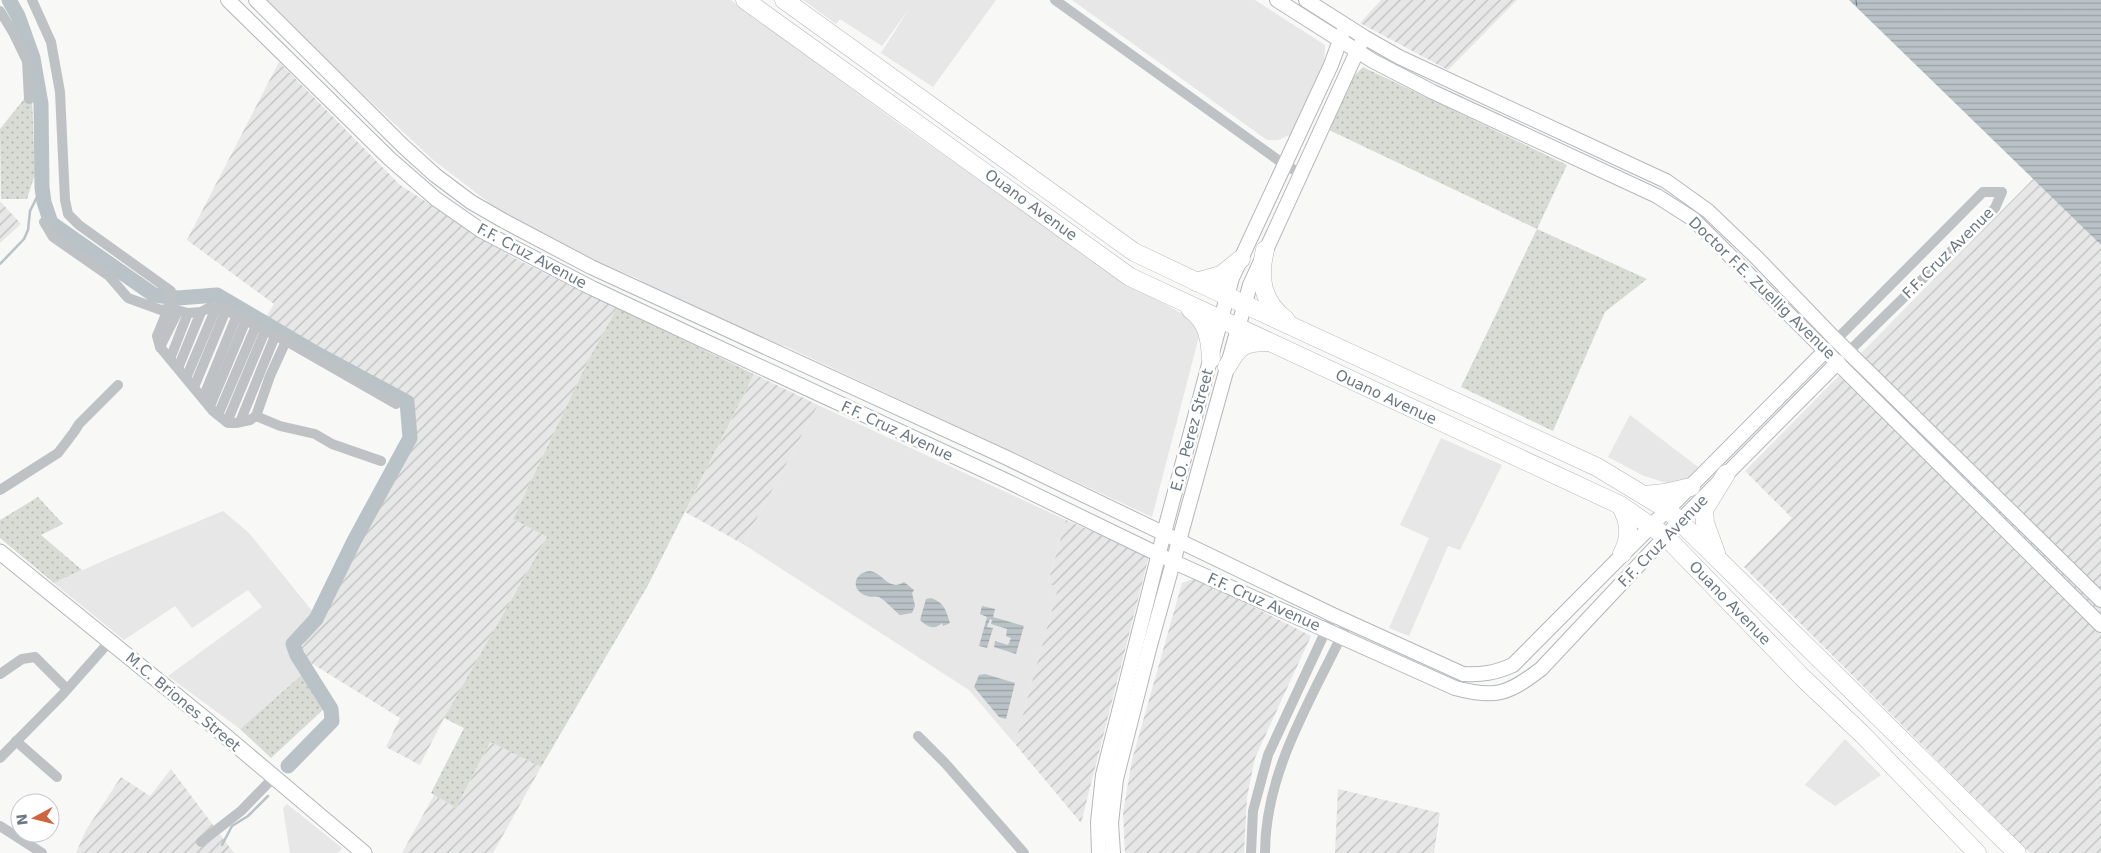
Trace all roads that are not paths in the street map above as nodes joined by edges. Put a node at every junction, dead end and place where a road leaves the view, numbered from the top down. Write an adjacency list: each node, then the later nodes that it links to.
1 (32, 0): 26 (street)
2 (228, 0): 70 (street, F.F. Cruz Avenue)
3 (256, 0): 65 (street, F.F. Cruz Avenue)
4 (745, 0): 16 (highway, Ouano Avenue)
5 (784, 0): 15 (highway, Ouano Avenue)
6 (1055, 0): 17 (street)
7 (1277, 0): 12 (street, Doctor F.E. Zuellig Avenue)
8 (1306, 0): 10 (street, Doctor F.E. Zuellig Avenue)
9 (0, 11): 14 (street)
10 (1347, 26): 11 (street, Doctor F.E. Zuellig Avenue); 12 (street, E.O. Perez Street)
11 (1364, 37): 13 (street, E.O. Perez Street); 35 (street, Doctor F.E. Zuellig Avenue)
12 (1339, 40): 13 (street, Doctor F.E. Zuellig Avenue); 17 (street, E.O. Perez Street)
13 (1357, 52): 18 (street, E.O. Perez Street); 38 (street, Doctor F.E. Zuellig Avenue)
14 (29, 99)
15 (959, 126): 16 (highway); 22 (highway, Ouano Avenue)
16 (947, 145): 24 (highway, Ouano Avenue)
17 (1285, 165): 18 (street); 21 (street, E.O. Perez Street)
18 (1300, 173): 20 (street, E.O. Perez Street)
19 (44, 222): 26 (street)
20 (1265, 250): 25 (street, E.O. Perez Street); 33 (highway)
21 (1241, 259): 22 (highway); 23 (street, E.O. Perez Street)
22 (1196, 282): 23 (highway, Ouano Avenue)
23 (1227, 296): 25 (highway, Ouano Avenue); 30 (street, E.O. Perez Street)
24 (1176, 298): 30 (highway, Ouano Avenue); 44 (highway)
25 (1244, 305): 31 (street, E.O. Perez Street); 33 (highway, Ouano Avenue)
26 (176, 306): 28 (street); 41 (street); 41 (street)
27 (221, 309): 28 (street); 29 (street); 40 (street); 48 (street)
28 (201, 312): 46 (street)
29 (242, 318): 32 (street); 42 (street)
30 (1222, 319): 31 (highway, Ouano Avenue); 44 (street, E.O. Perez Street)
31 (1238, 327): 37 (highway, Ouano Avenue); 44 (street, E.O. Perez Street)
32 (261, 328): 34 (street); 45 (street)
33 (1299, 330): 62 (highway, Ouano Avenue)
34 (275, 336): 36 (street); 47 (street)
35 (1836, 340): 38 (street, F.F. Cruz Avenue); 39 (street, Doctor F.E. Zuellig Avenue); 39 (street, F.F. Cruz Avenue)
36 (286, 341): 47 (street); 52 (street)
37 (1270, 342): 44 (highway); 63 (highway, Ouano Avenue)
38 (1826, 350): 43 (street, Doctor F.E. Zuellig Avenue); 60 (street, F.F. Cruz Avenue)
39 (1848, 351): 43 (street, F.F. Cruz Avenue); 73 (street, Doctor F.E. Zuellig Avenue)
40 (208, 355): 42 (street); 50 (street)
41 (170, 359): 46 (street)
42 (224, 360): 45 (street); 51 (street); 53 (street)
43 (1838, 362): 59 (street, F.F. Cruz Avenue); 76 (street, Doctor F.E. Zuellig Avenue)
44 (1219, 363): 65 (street, E.O. Perez Street); 67 (street, E.O. Perez Street)
45 (244, 367): 47 (street); 54 (street); 56 (street)
46 (178, 368): 48 (street)
47 (265, 374): 55 (street); 57 (street)
48 (186, 378): 50 (street)
49 (118, 385): 61 (street)
50 (194, 387): 51 (street)
51 (203, 398): 53 (street)
52 (396, 404)
53 (210, 406): 54 (street)
54 (218, 415): 56 (street)
55 (256, 416): 57 (street); 58 (street)
56 (227, 422): 57 (street)
57 (240, 422)
58 (381, 460)
59 (1726, 474): 64 (street, F.F. Cruz Avenue); 71 (highway)
60 (1692, 487): 62 (highway); 64 (street, F.F. Cruz Avenue)
61 (0, 490)
62 (1644, 495): 64 (highway, Ouano Avenue)
63 (1620, 505): 66 (highway, Ouano Avenue); 69 (highway)
64 (1674, 516): 66 (street, F.F. Cruz Avenue); 71 (highway, Ouano Avenue)
65 (1164, 532): 67 (street, F.F. Cruz Avenue); 70 (street, E.O. Perez Street)
66 (1658, 532): 69 (street, F.F. Cruz Avenue); 78 (street, F.F. Cruz Avenue); 90 (highway, Ouano Avenue)
67 (1180, 540): 72 (street, E.O. Perez Street); 74 (street, F.F. Cruz Avenue)
68 (0, 552): 79 (main road, M.C. Briones Street)
69 (1622, 554): 75 (street, F.F. Cruz Avenue)
70 (1160, 555): 72 (street, F.F. Cruz Avenue); 84 (street, E.O. Perez Street)
71 (1718, 558): 98 (highway, Ouano Avenue)
72 (1174, 562): 77 (street, F.F. Cruz Avenue); 84 (street, E.O. Perez Street)
73 (2101, 600)
74 (1333, 615): 75 (street, F.F. Cruz Avenue); 77 (street)
75 (1348, 622): 78 (street)
76 (2101, 625)
77 (1327, 630): 78 (street, F.F. Cruz Avenue); 96 (street)
78 (1341, 637): 97 (street)
79 (110, 641): 81 (street); 87 (main road, M.C. Briones Street)
80 (0, 674): 81 (street)
81 (67, 689): 83 (street)
82 (918, 736): 93 (street)
83 (16, 741): 85 (street); 86 (street)
84 (1118, 744): 94 (street, E.O. Perez Street); 95 (street, E.O. Perez Street)
85 (0, 758)
86 (57, 777)
87 (274, 777): 89 (street); 92 (main road, M.C. Briones Street)
88 (0, 826): 91 (street)
89 (201, 842)
90 (1973, 852)
91 (42, 853)
92 (364, 853)
93 (1024, 853)
94 (1100, 853)
95 (1113, 853)
96 (1251, 853)
97 (1265, 853)
98 (2017, 853)

